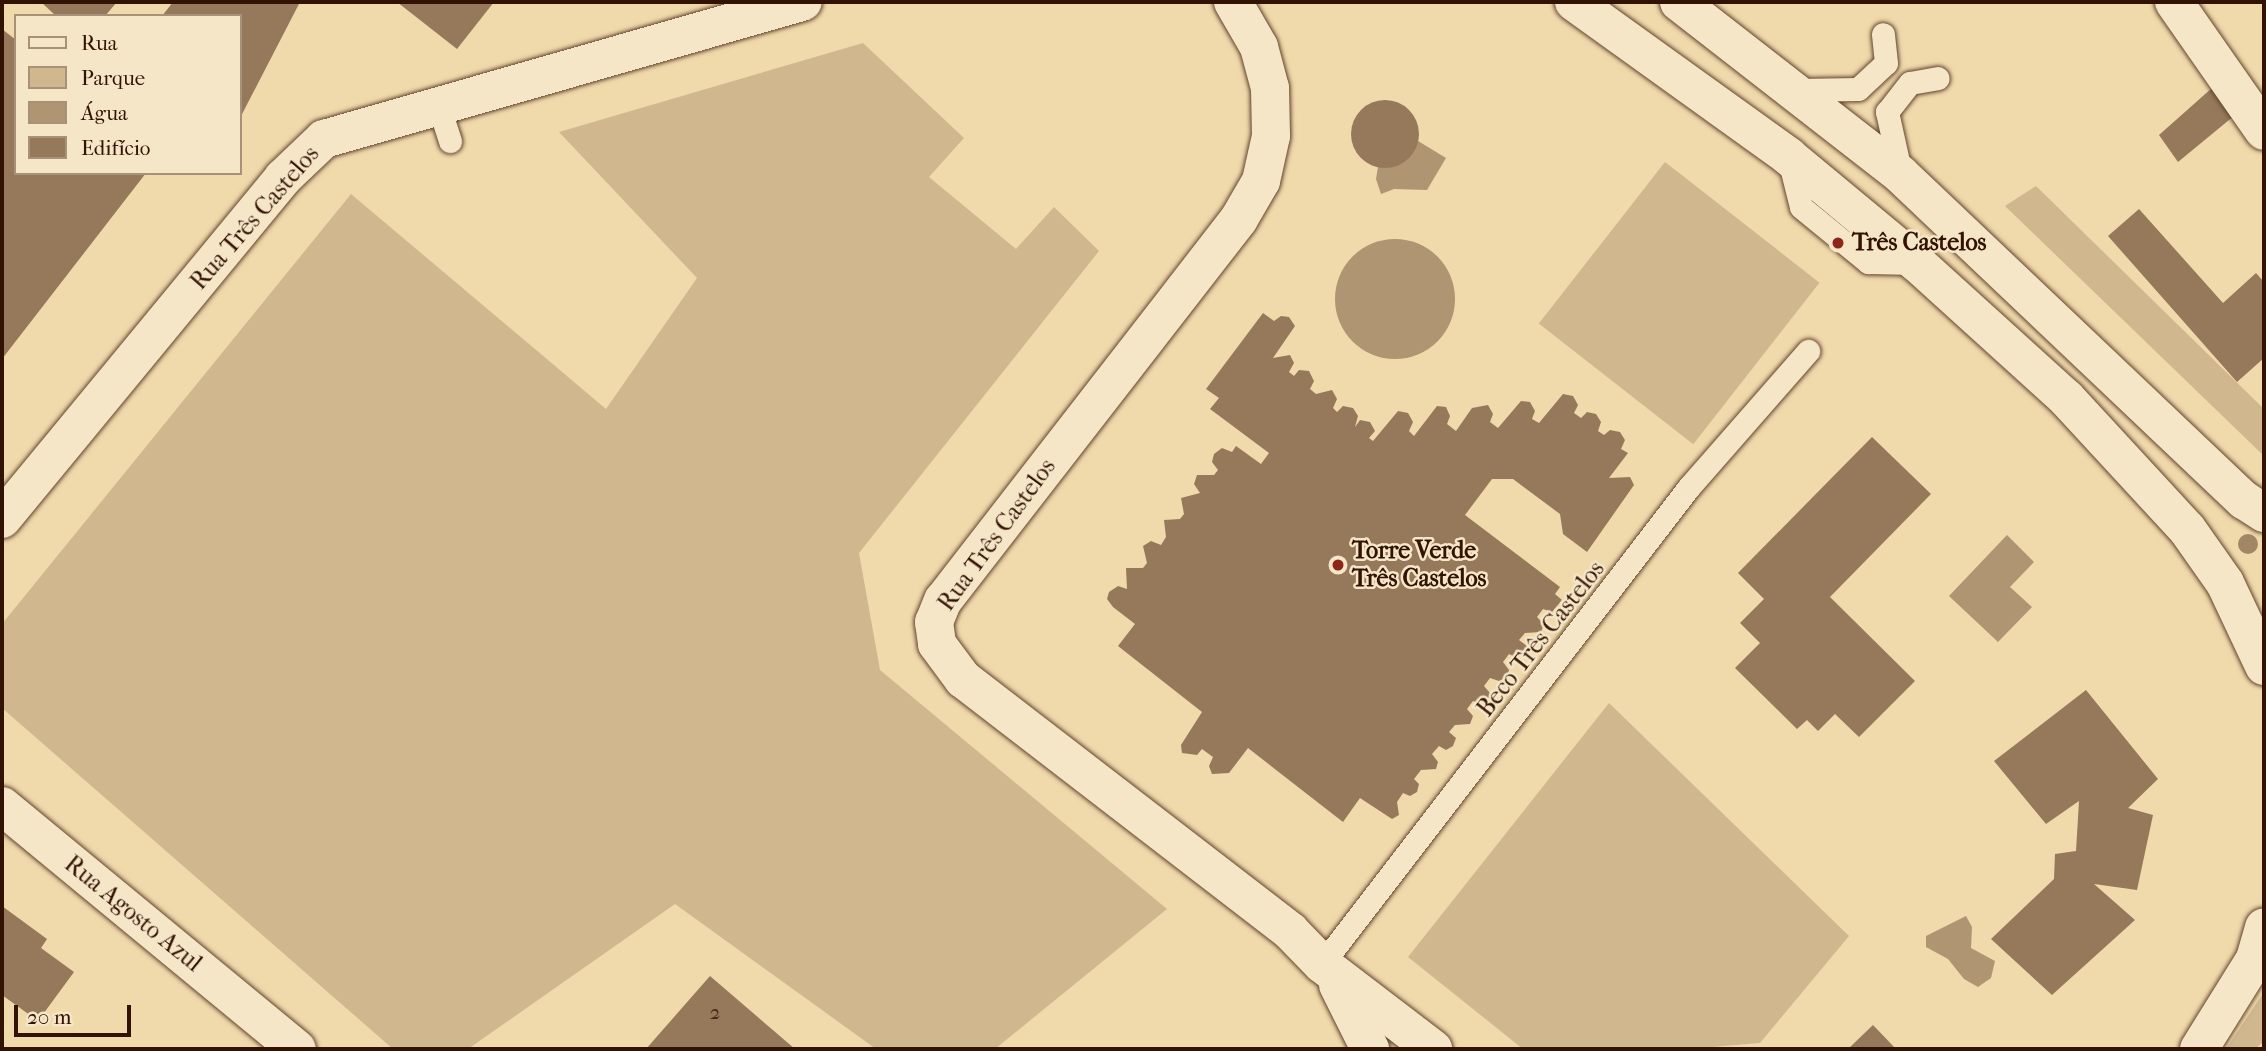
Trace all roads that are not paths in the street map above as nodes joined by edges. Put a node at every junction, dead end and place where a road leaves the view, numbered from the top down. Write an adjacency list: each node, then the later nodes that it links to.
1 (803, 2): 11 (street, Rua Três Castelos)
2 (1233, 2): 21 (street, Rua Três Castelos)
3 (1574, 2): 18 (street)
4 (1679, 2): 9 (street)
5 (2175, 2): 12 (street)
6 (2198, 2): 10 (street)
7 (1882, 34): 9 (lane)
8 (1938, 78): 14 (lane)
9 (1797, 90): 14 (street)
10 (2264, 100)
11 (438, 104): 13 (lane); 17 (street, Rua Três Castelos)
12 (2264, 131)
13 (450, 141)
14 (1901, 176): 16 (street)
15 (1808, 351): 21 (lane, Beco Três Castelos)
16 (2264, 513)
17 (2, 519)
18 (2264, 666)
19 (2, 806): 22 (street, Rua Agosto Azul)
20 (2264, 927): 25 (street)
21 (1322, 964): 23 (street, Rua Três Castelos); 24 (street, Rua Três Castelos)
22 (290, 1047)
23 (1370, 1049)
24 (1433, 1049)
25 (2199, 1049)

